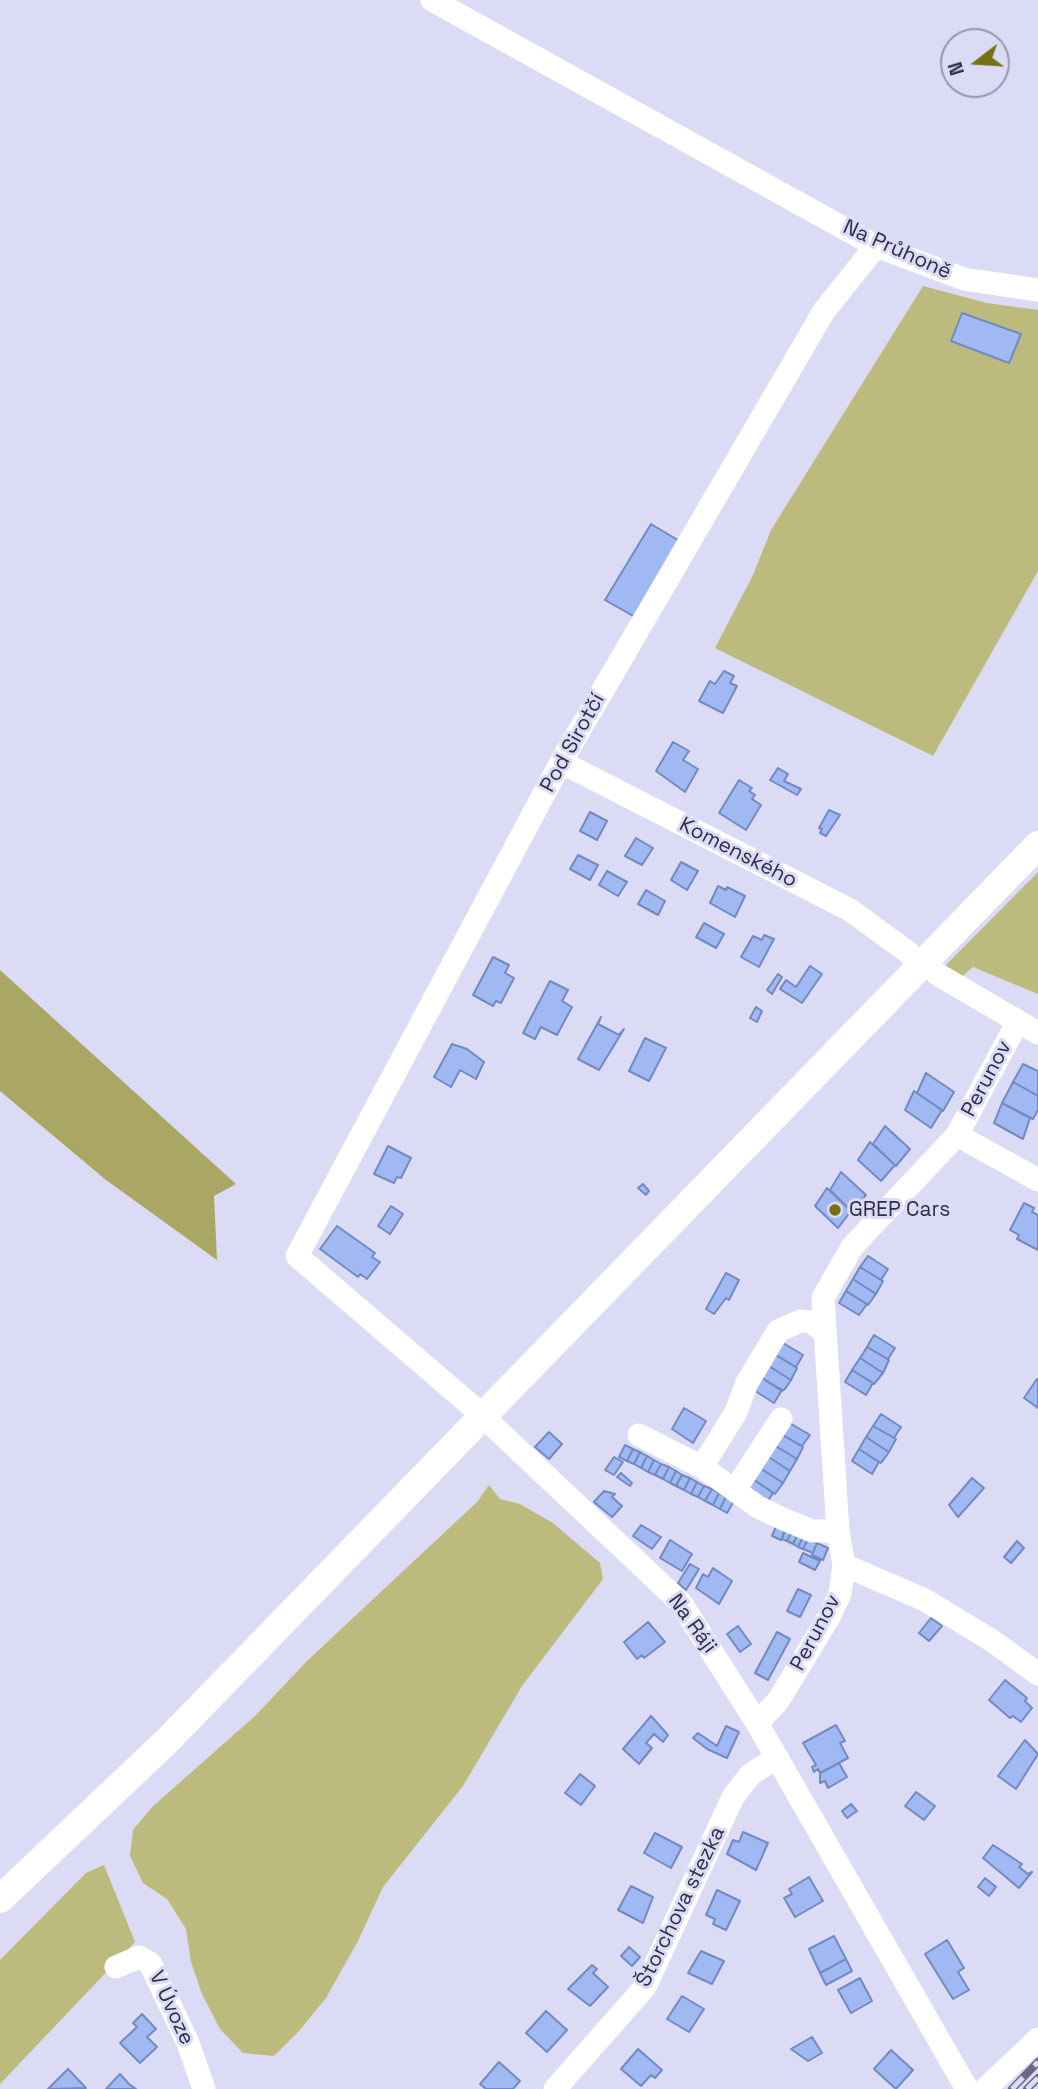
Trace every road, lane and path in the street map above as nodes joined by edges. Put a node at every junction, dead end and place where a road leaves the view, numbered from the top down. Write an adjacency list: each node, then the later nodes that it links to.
1 (432, 0): 2 (street, Na Průhoně)
2 (876, 246): 3 (street, Na Průhoně); 4 (street, Pod Sirotčí)
3 (1038, 290)
4 (561, 762): 6 (street, Komenského); 12 (street, Pod Sirotčí)
5 (1038, 845): 23 (main road)
6 (909, 953)
7 (937, 974): 8 (street)
8 (1017, 1023): 9 (street); 10 (street, Perunov)
9 (1038, 1033)
10 (957, 1135): 11 (street, Perunov); 13 (street, Perunov)
11 (1038, 1180)
12 (297, 1256): 21 (street, Na Ráji)
13 (823, 1331): 16 (street); 18 (street, Perunov)
14 (780, 1419): 17 (street)
15 (639, 1435): 16 (street)
16 (702, 1467): 17 (street)
17 (735, 1490): 18 (street)
18 (838, 1531): 19 (street, Perunov)
19 (844, 1565): 20 (street); 21 (street, Perunov)
20 (1038, 1674)
21 (757, 1723): 22 (street, Na Ráji)
22 (777, 1757): 27 (street, Štorchova stezka); 28 (street, Na Ráji)
23 (0, 1899)
24 (116, 1967): 26 (street, V Úvoze)
25 (1038, 2039): 29 (street)
26 (204, 2089)
27 (555, 2089)
28 (967, 2089)
29 (985, 2089)

